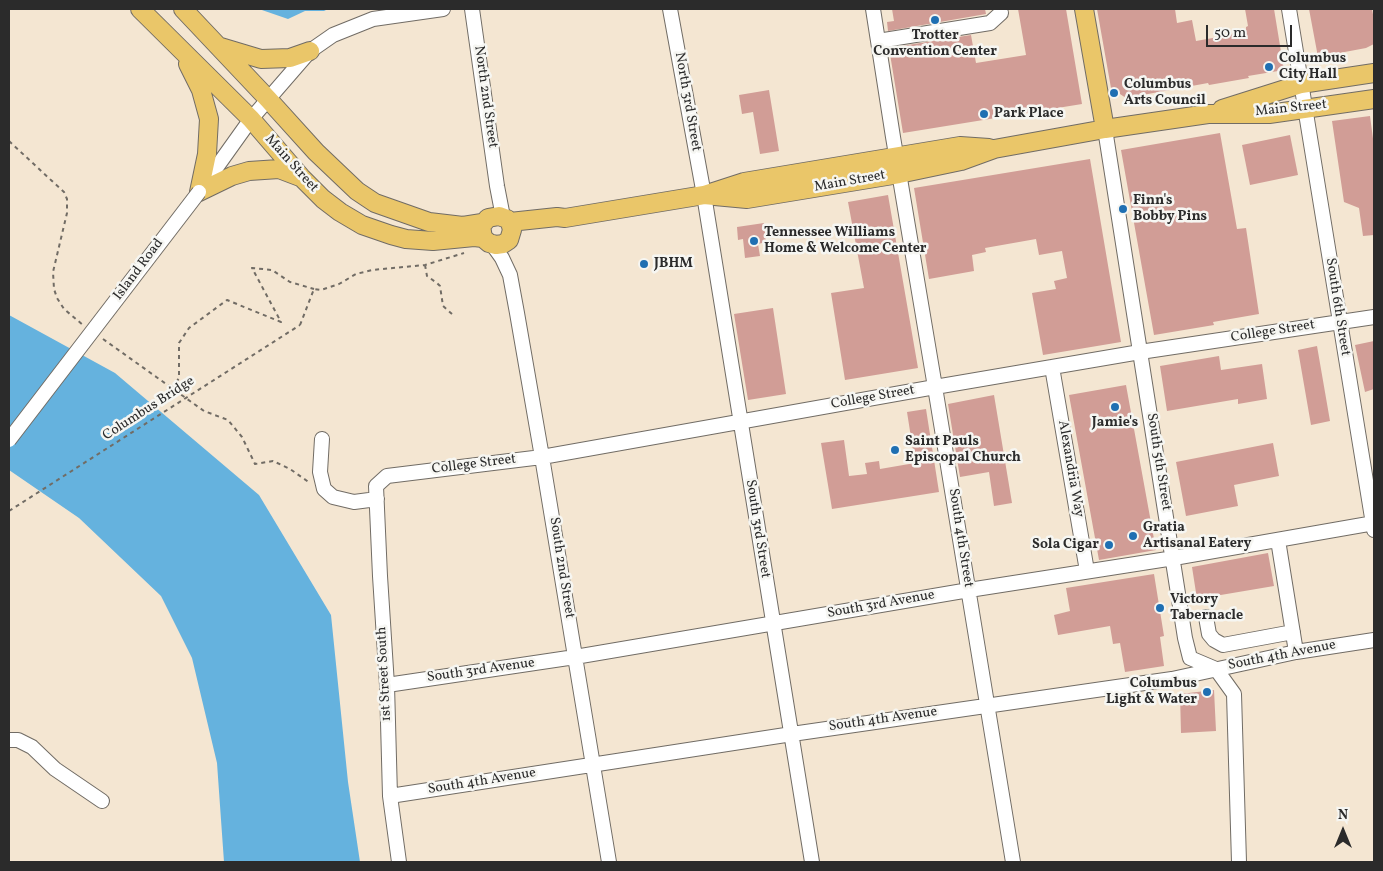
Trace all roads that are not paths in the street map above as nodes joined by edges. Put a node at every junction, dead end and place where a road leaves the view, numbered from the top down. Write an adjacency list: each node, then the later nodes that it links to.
1 (140, 9): 12 (main road, Main Street)
2 (183, 9): 11 (main road, Main Street)
3 (443, 9): 13 (street, Island Road)
4 (472, 9): 28 (street, North 2nd Street)
5 (670, 9): 27 (street, North 3rd Street)
6 (874, 9): 10 (street, South 4th Street)
7 (1084, 9): 21 (main road)
8 (1289, 9): 15 (street, South 6th Street)
9 (1001, 13): 10 (street)
10 (878, 41): 23 (street, South 4th Street)
11 (218, 46): 13 (main road); 16 (main road, Main Street)
12 (180, 50): 20 (main road, Main Street); 26 (main road)
13 (310, 51): 16 (street, Island Road)
14 (1374, 73): 15 (main road, Main Street)
15 (1301, 84): 18 (street, South 6th Street); 19 (main road, Main Street)
16 (268, 99): 20 (street, Island Road); 28 (main road, Main Street)
17 (1374, 99): 18 (main road, Main Street)
18 (1305, 109): 19 (main road, Main Street); 30 (street, South 6th Street)
19 (1208, 114): 21 (main road, Main Street)
20 (251, 119): 25 (main road, Main Street); 26 (street, Island Road)
21 (1105, 130): 22 (main road, Main Street); 31 (street, South 5th Street)
22 (994, 149): 23 (main road, Main Street); 24 (main road, Main Street)
23 (896, 156): 24 (street, South 4th Street); 27 (main road, Main Street)
24 (899, 174): 27 (main road, Main Street); 33 (street, South 4th Street)
25 (301, 177): 26 (main road); 28 (main road, Main Street)
26 (199, 192): 36 (street, Island Road, bridge)
27 (704, 195): 28 (main road, Main Street); 34 (street, South 3rd Street)
28 (497, 230): 37 (street, South 2nd Street)
29 (1374, 316): 30 (street, College Street)
30 (1340, 322): 31 (street, College Street); 39 (street, South 6th Street)
31 (1140, 352): 32 (street, College Street); 41 (street, South 5th Street)
32 (1052, 367): 33 (street, College Street); 42 (street, Alexandria Way)
33 (935, 387): 34 (street, College Street); 43 (street, South 4th Street)
34 (740, 422): 37 (street, College Street); 45 (street, South 3rd Street)
35 (322, 439): 38 (street)
36 (9, 440)
37 (542, 456): 38 (street, College Street); 49 (street, South 2nd Street)
38 (376, 492): 51 (street, 1st Street South)
39 (1374, 525): 40 (street, South 3rd Avenue)
40 (1278, 540): 41 (street, South 3rd Avenue); 46 (street)
41 (1174, 558): 42 (street, South 3rd Avenue); 50 (street, South 5th Street)
42 (1087, 571): 43 (street, South 3rd Avenue)
43 (969, 590): 45 (street, South 3rd Avenue); 52 (street, South 4th Street)
44 (1206, 617): 46 (street)
45 (773, 624): 49 (street, South 3rd Avenue); 53 (street, South 3rd Street)
46 (1293, 632): 48 (street)
47 (1374, 640): 48 (street, South 4th Avenue)
48 (1296, 652): 50 (street, South 4th Avenue)
49 (575, 657): 51 (street, South 3rd Avenue); 55 (street, South 2nd Street)
50 (1216, 669): 52 (street, South 4th Avenue); 62 (street)
51 (387, 685): 56 (street, 1st Street South)
52 (987, 704): 53 (street, South 4th Avenue); 61 (street, South 4th Street)
53 (792, 734): 55 (street, South 4th Avenue); 60 (street, South 3rd Street)
54 (9, 740): 57 (street)
55 (593, 764): 56 (street, South 4th Avenue); 59 (street, South 2nd Street)
56 (390, 796): 58 (street, 1st Street South)
57 (102, 801)
58 (399, 862)
59 (609, 862)
60 (812, 862)
61 (1013, 862)
62 (1239, 862)

